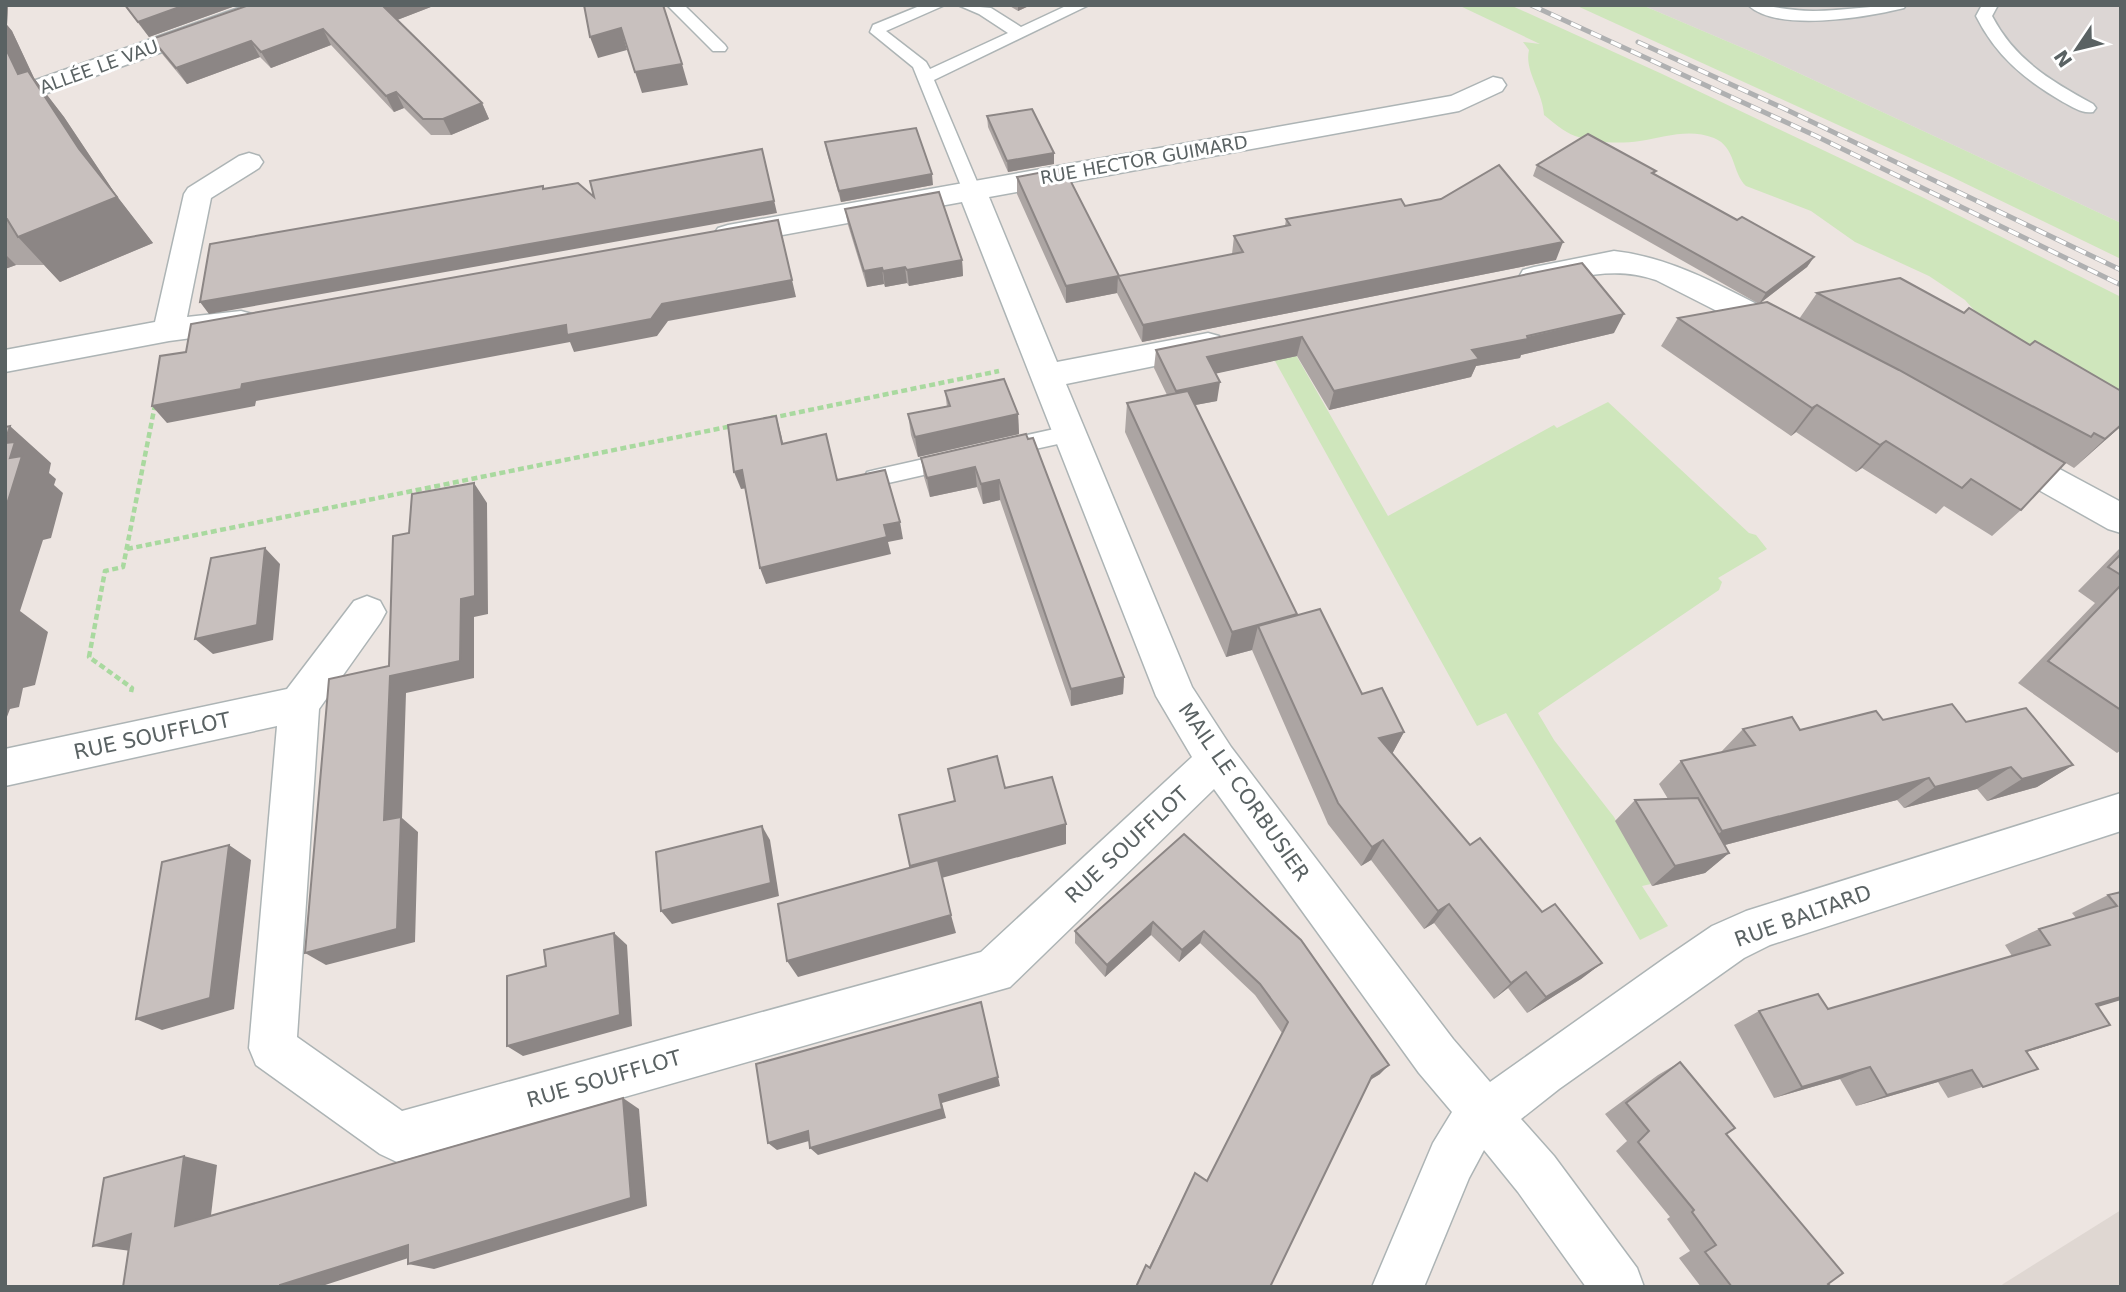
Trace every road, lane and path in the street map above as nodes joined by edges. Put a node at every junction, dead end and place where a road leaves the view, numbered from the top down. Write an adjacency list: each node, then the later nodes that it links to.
1 (271, 5): 13 (street, ALLÉE LE VAU)
2 (674, 5): 10 (lane)
3 (937, 5): 11 (lane)
4 (965, 5): 9 (lane)
5 (1082, 5): 9 (lane)
6 (1756, 5): 7 (lane)
7 (1898, 5)
8 (1990, 5): 14 (lane)
9 (1020, 34): 11 (lane)
10 (719, 48)
11 (927, 77): 16 (lane)
12 (1493, 85): 16 (street, RUE HECTOR GUIMARD)
13 (5, 100)
14 (2087, 108)
15 (249, 162): 20 (street)
16 (972, 191): 17 (street, RUE HECTOR GUIMARD); 24 (street, MAIL LE CORBUSIER)
17 (701, 240)
18 (1505, 283): 22 (street)
19 (267, 317): 20 (street)
20 (169, 330): 23 (street); 31 (path)
21 (1233, 339): 24 (street)
22 (1812, 347)
23 (5, 361)
24 (1044, 370): 25 (path); 27 (street, MAIL LE CORBUSIER)
25 (768, 418)
26 (741, 424): 31 (path)
27 (1068, 434): 29 (lane); 35 (street, MAIL LE CORBUSIER)
28 (1978, 440): 30 (street)
29 (875, 478)
30 (2121, 519)
31 (127, 549): 34 (path)
32 (367, 612): 33 (street)
33 (299, 704): 34 (street, RUE SOUFFLOT); 35 (street, RUE SOUFFLOT)
34 (124, 741): 36 (street, RUE SOUFFLOT)
35 (1217, 760): 38 (street, MAIL LE CORBUSIER)
36 (5, 768)
37 (2121, 813): 38 (street, RUE BALTARD)
38 (1486, 1115): 39 (street, RUE BALTARD); 40 (street, MAIL LE CORBUSIER)
39 (1398, 1287)
40 (1618, 1287)

